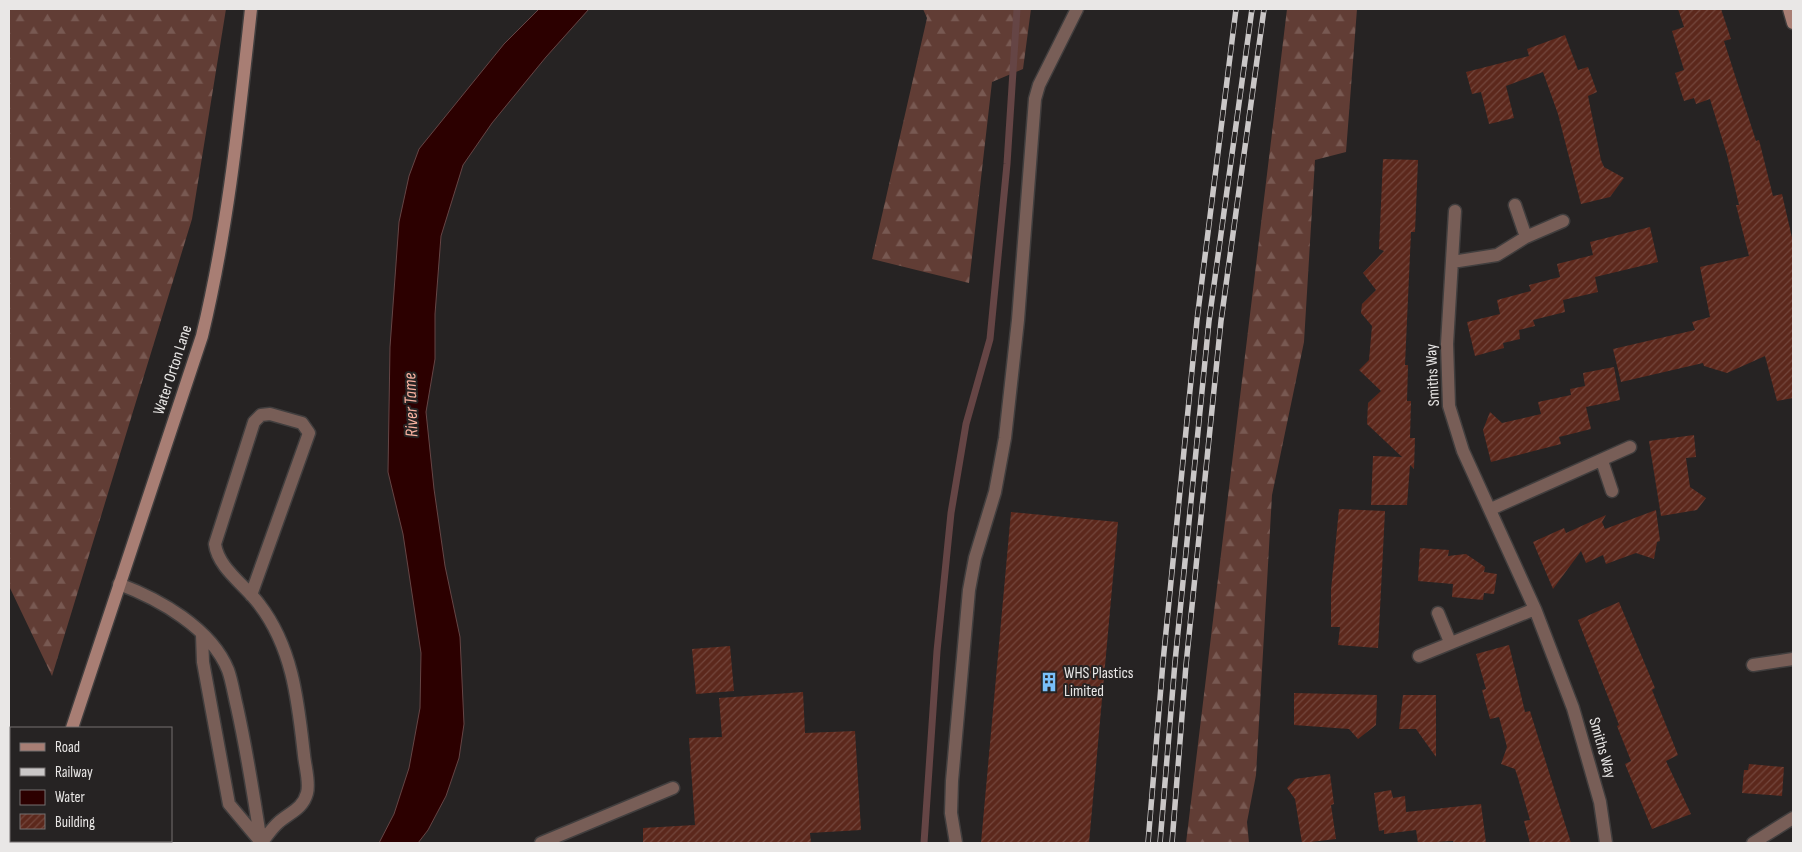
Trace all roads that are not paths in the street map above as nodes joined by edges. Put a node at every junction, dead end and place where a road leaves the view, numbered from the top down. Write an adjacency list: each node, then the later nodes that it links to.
1 (251, 9): 14 (street, Water Orton Lane)
2 (1077, 9): 28 (street)
3 (1789, 9): 4 (street)
4 (1793, 23)
5 (1515, 204): 8 (street)
6 (1455, 211): 9 (street, Smiths Way)
7 (1563, 221): 8 (street)
8 (1526, 237): 9 (street)
9 (1452, 262): 13 (street, Smiths Way)
10 (1630, 447): 11 (street)
11 (1602, 461): 12 (street); 13 (street)
12 (1612, 491)
13 (1491, 509): 16 (street, Smiths Way)
14 (119, 584): 18 (street); 23 (street, Water Orton Lane)
15 (251, 595): 15 (street); 26 (street)
16 (1535, 609): 19 (street); 29 (street, Smiths Way)
17 (1438, 613): 19 (street)
18 (202, 635): 26 (street); 26 (street)
19 (1450, 642): 20 (street)
20 (1419, 656)
21 (1793, 659): 22 (street)
22 (1753, 665)
23 (72, 727)
24 (673, 788): 27 (street)
25 (1793, 818): 30 (street)
26 (262, 843)
27 (541, 843)
28 (956, 843)
29 (1606, 843)
30 (1753, 843)

